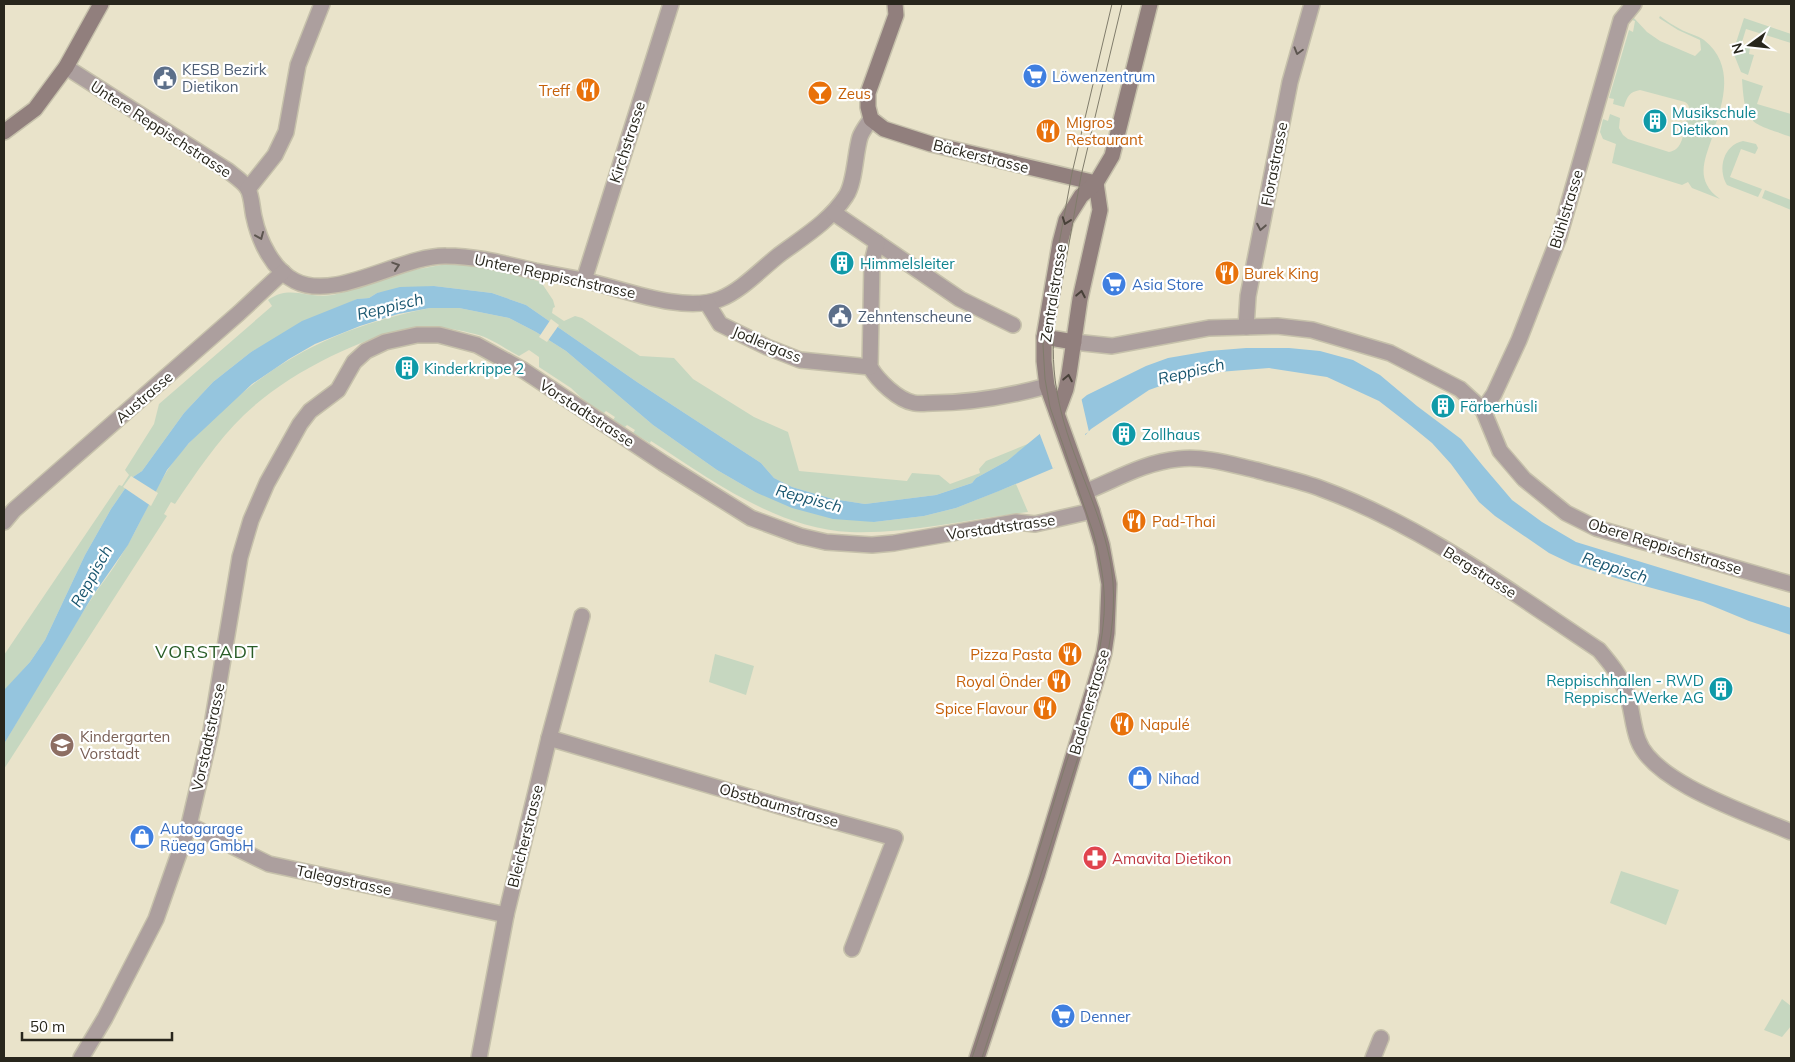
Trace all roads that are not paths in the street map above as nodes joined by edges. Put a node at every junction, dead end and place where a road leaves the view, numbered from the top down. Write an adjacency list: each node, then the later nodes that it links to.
1 (102, 4): 8 (main road)
2 (322, 4): 12 (street)
3 (671, 4): 16 (street, Kirchstrasse)
4 (896, 4): 9 (main road)
5 (1150, 4): 11 (main road, Zentralstrasse)
6 (1312, 4): 19 (street, Florastrasse, one-way to 19)
7 (1634, 4): 24 (street, Bühlstrasse)
8 (66, 67): 10 (main road); 12 (street, Untere Reppischstrasse)
9 (871, 119): 11 (main road, Bäckerstrasse); 13 (street, Untere Reppischstrasse)
10 (4, 132)
11 (1096, 183): 20 (main road, Zentralstrasse, one-way to 20); 21 (main road, Zentralstrasse, one-way to 11)
12 (248, 189): 15 (street, Untere Reppischstrasse, one-way to 15)
13 (834, 213): 14 (street); 17 (street, Untere Reppischstrasse)
14 (877, 242): 18 (street); 22 (street)
15 (283, 272): 16 (street, Untere Reppischstrasse, one-way to 16); 28 (street, Austrasse)
16 (584, 280): 17 (street, Untere Reppischstrasse)
17 (707, 303): 22 (street, Jodlergass)
18 (1013, 325)
19 (1246, 327): 21 (street, Obere Reppischstrasse); 24 (street, Obere Reppischstrasse)
20 (1044, 337): 21 (main road); 23 (main road, Zentralstrasse)
21 (1074, 342): 25 (main road, one-way to 21)
22 (870, 367): 23 (street)
23 (1040, 388): 25 (main road, Zentralstrasse)
24 (1484, 410): 29 (street, Obere Reppischstrasse)
25 (1057, 413): 26 (main road, Badenerstrasse)
26 (1085, 492): 27 (main road, Badenerstrasse); 33 (street, Bergstrasse)
27 (1092, 511): 32 (street, Vorstadtstrasse); 39 (main road, Badenerstrasse)
28 (4, 522)
29 (1791, 584)
30 (582, 616): 31 (street, Bleicherstrasse)
31 (549, 738): 34 (street, Bleicherstrasse); 35 (street, Obstbaumstrasse)
32 (189, 825): 34 (street, Taleggstrasse); 37 (street, Vorstadtstrasse)
33 (1791, 832)
34 (506, 915): 38 (street, Bleicherstrasse)
35 (852, 949)
36 (1381, 1038): 40 (street)
37 (81, 1058)
38 (479, 1058)
39 (977, 1058)
40 (1373, 1058)

